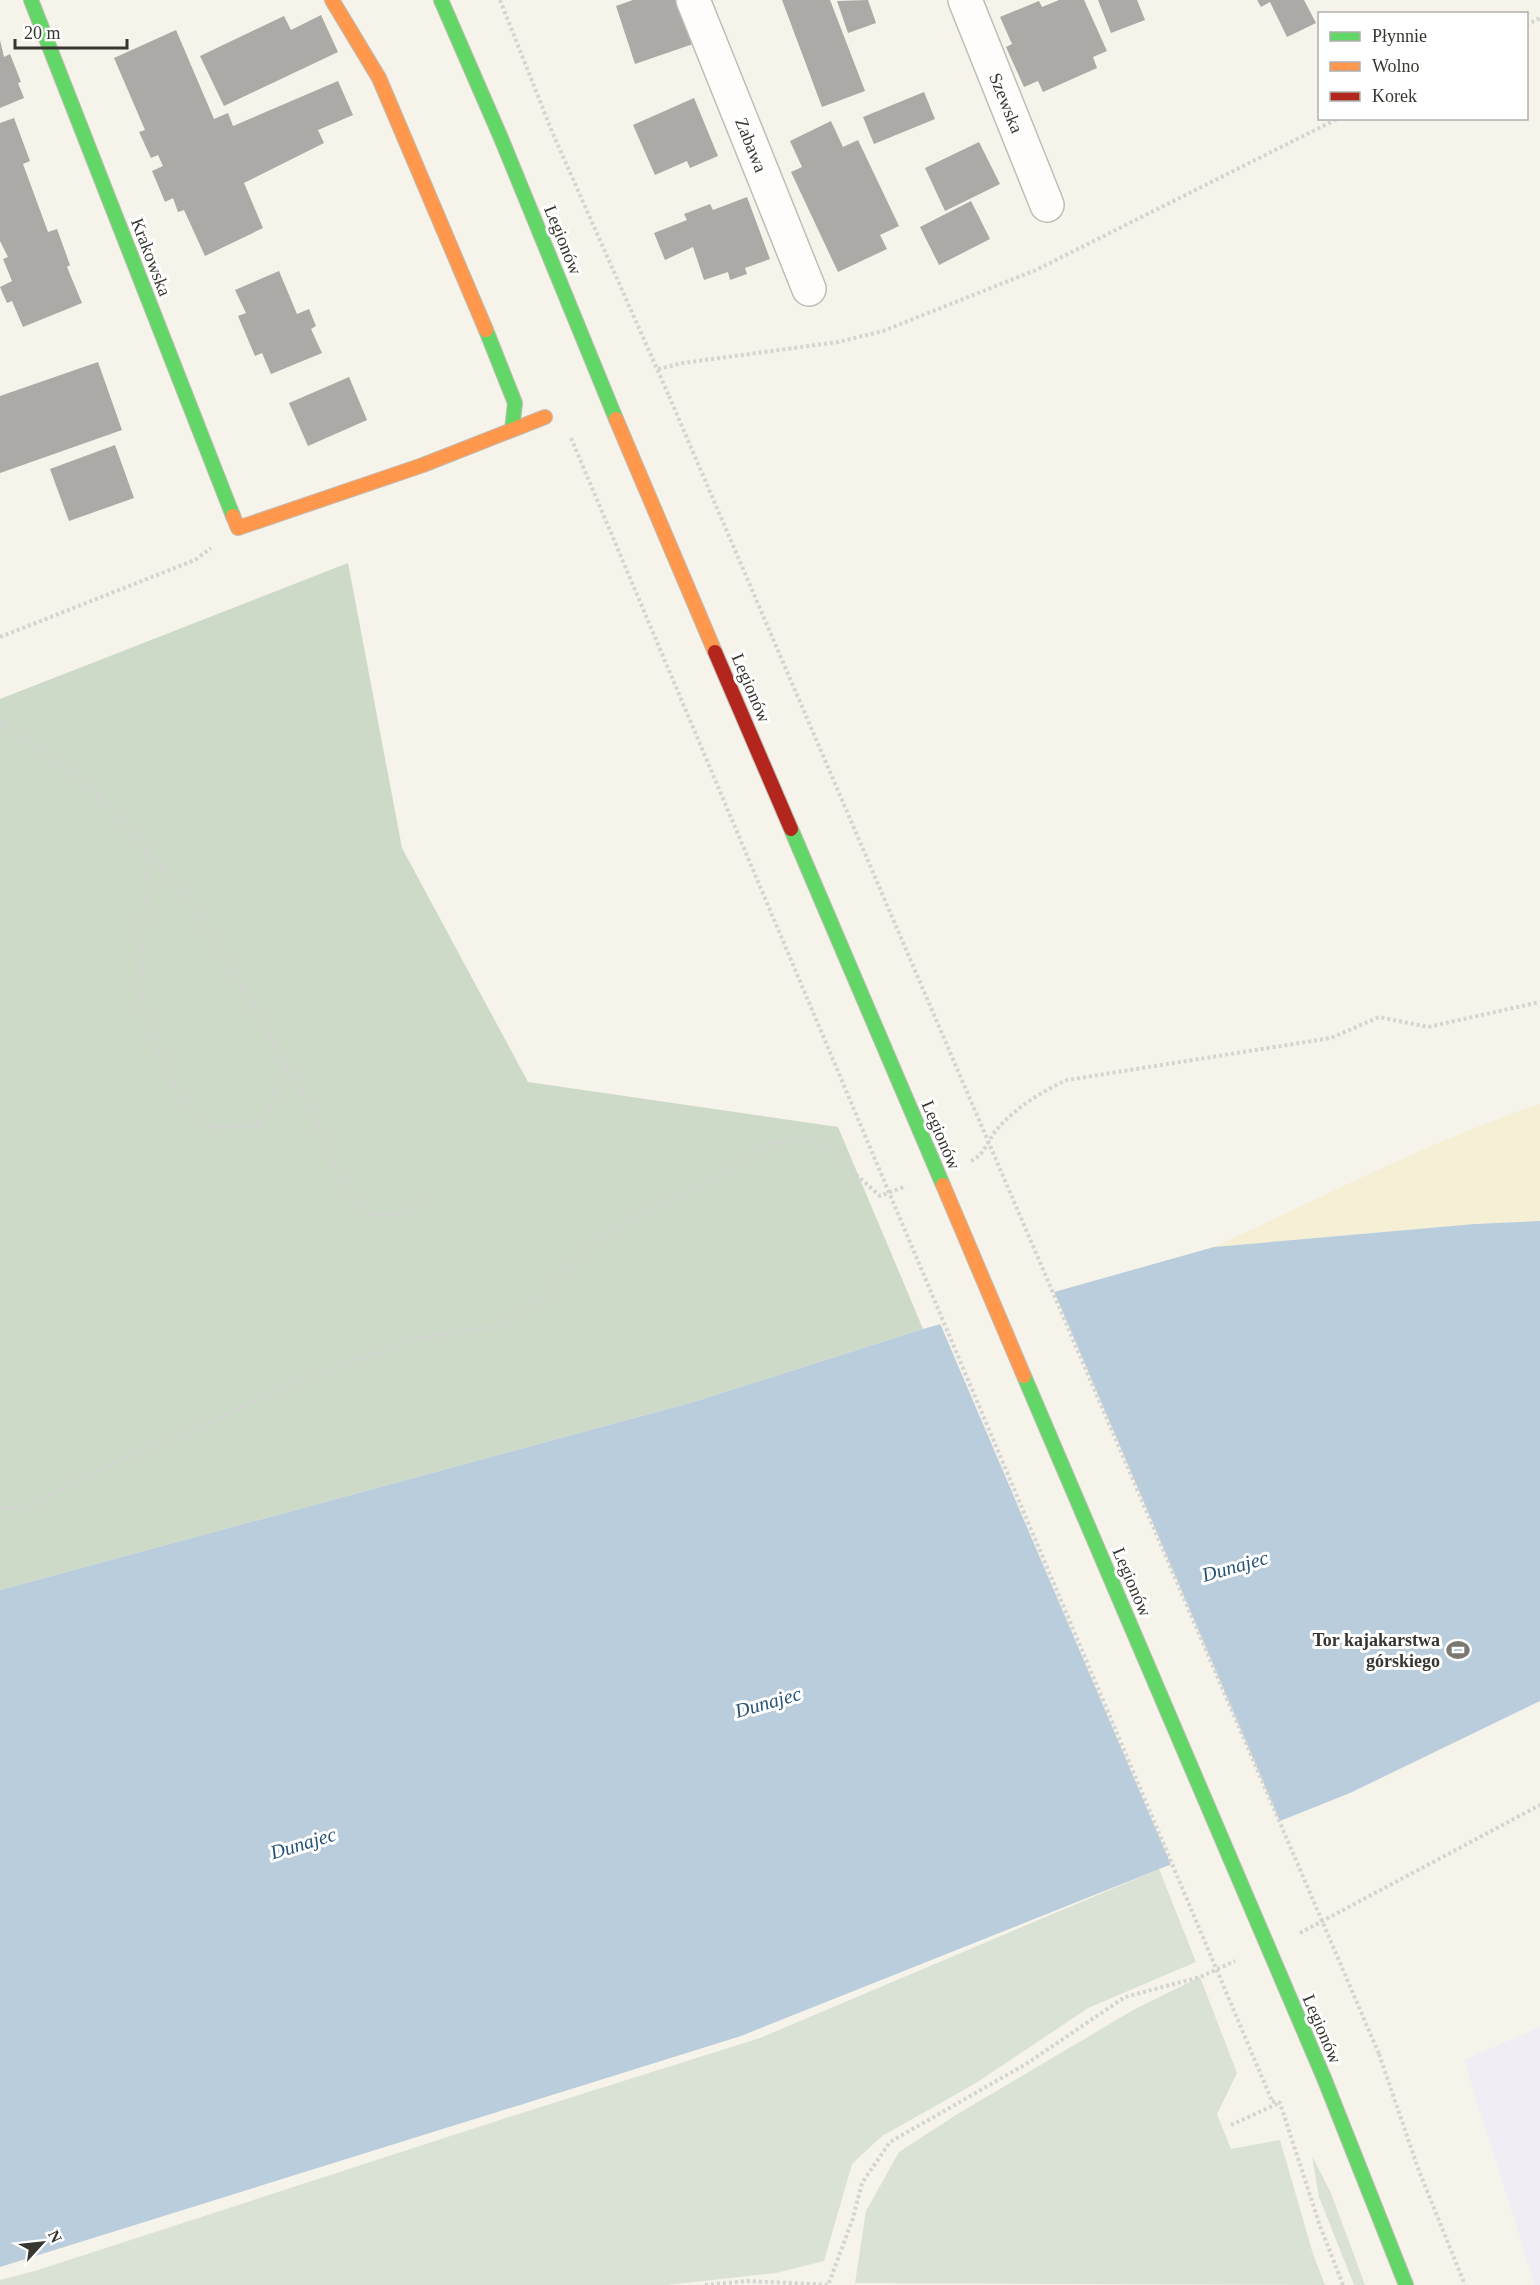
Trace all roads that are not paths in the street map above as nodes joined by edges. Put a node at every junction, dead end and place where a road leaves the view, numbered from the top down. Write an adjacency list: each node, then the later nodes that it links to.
1 (31, 0): 9 (main road, Krakowska)
2 (332, 0): 9 (main road)
3 (441, 0): 10 (main road, Legionów, bridge)
4 (693, 0): 7 (street, Zabawa)
5 (964, 0): 6 (street, Szewska)
6 (1047, 205)
7 (809, 289)
8 (545, 417): 9 (main road)
9 (512, 430)
10 (1406, 2285)

